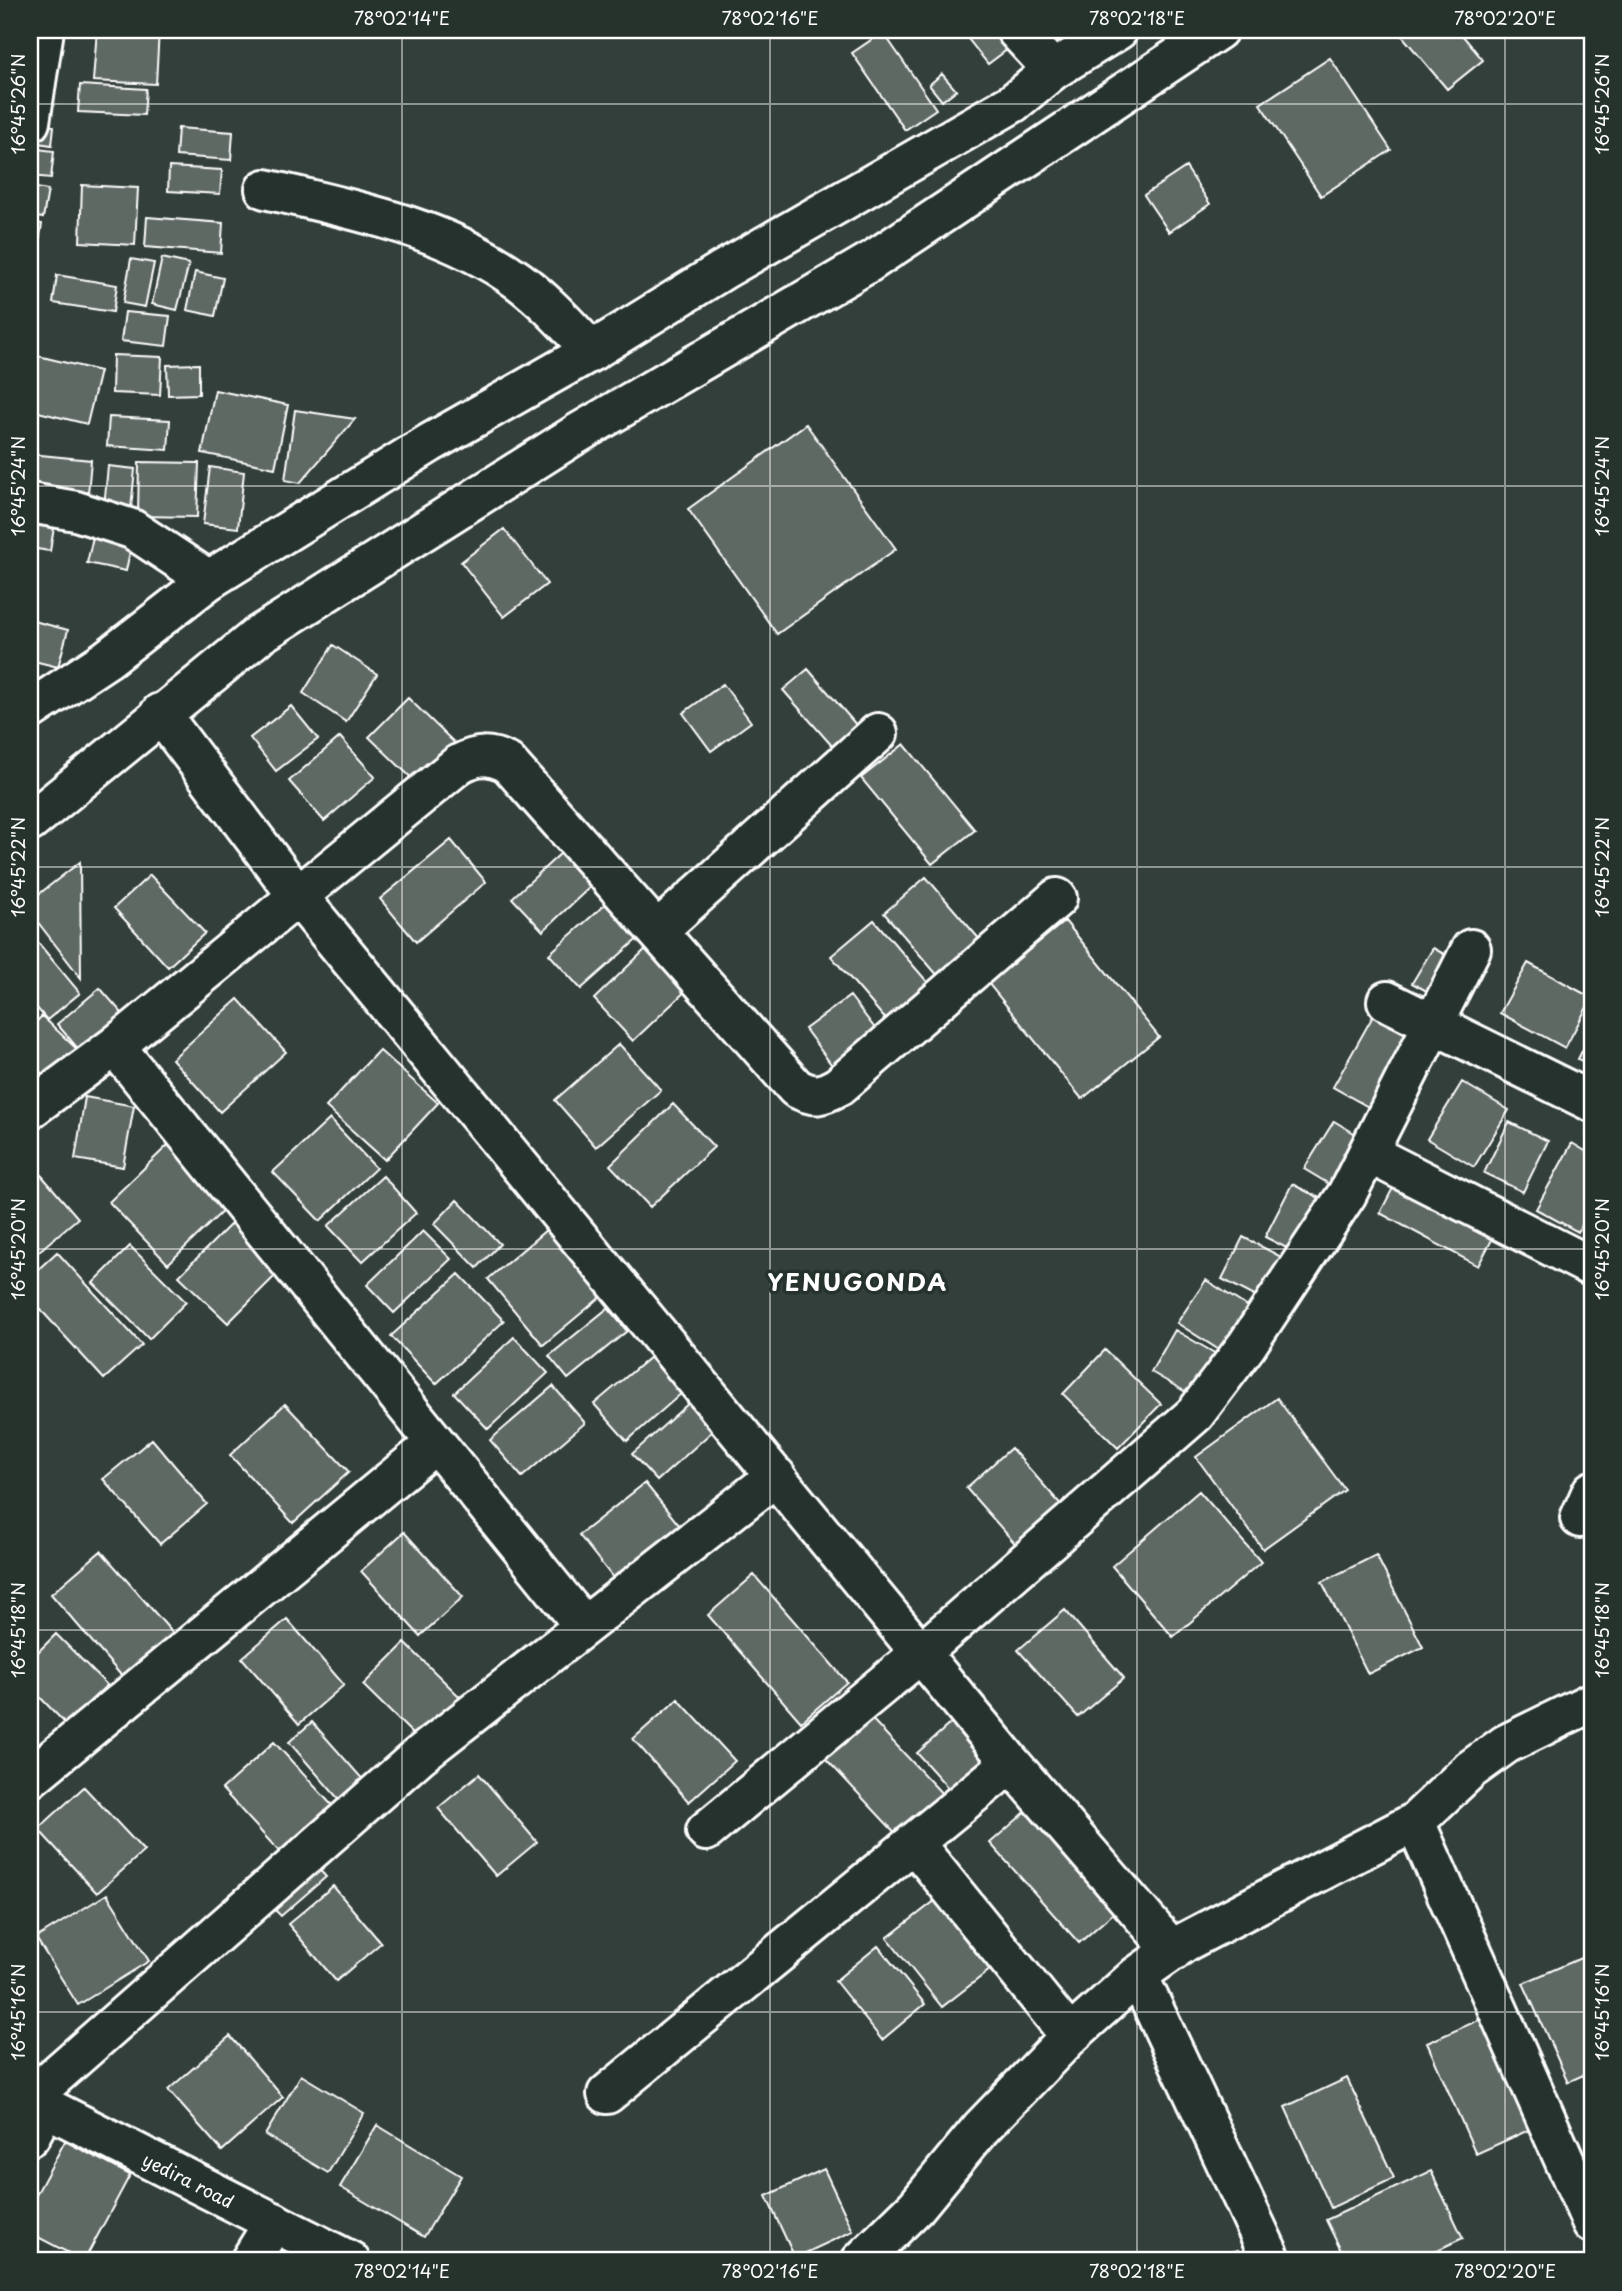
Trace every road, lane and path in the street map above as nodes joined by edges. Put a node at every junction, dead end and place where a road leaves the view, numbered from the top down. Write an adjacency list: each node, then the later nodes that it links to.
1 (44, 30): 6 (main road)
2 (1016, 30): 5 (main road)
3 (1118, 30): 5 (main road)
4 (1218, 30): 12 (main road)
5 (1053, 70): 8 (main road)
6 (30, 121)
7 (265, 189): 8 (main road)
8 (592, 351): 10 (main road)
9 (30, 503): 10 (main road)
10 (209, 580): 11 (main road)
11 (30, 710)
12 (160, 713): 14 (main road); 15 (main road)
13 (878, 733): 17 (main road)
14 (30, 822)
15 (297, 895): 17 (main road); 21 (main road); 27 (main road)
16 (1057, 898): 17 (main road)
17 (657, 931)
18 (1471, 949): 20 (main road)
19 (1387, 1001): 20 (main road)
20 (1433, 1023): 22 (main road); 24 (main road)
21 (115, 1046): 23 (main road); 26 (main road)
22 (1592, 1102)
23 (30, 1109)
24 (1368, 1153): 25 (main road); 29 (main road)
25 (1592, 1267)
26 (436, 1443): 28 (main road); 32 (main road)
27 (776, 1476): 28 (main road); 29 (main road)
28 (584, 1626): 40 (main road)
29 (921, 1653): 31 (main road); 34 (main road)
30 (1592, 1702): 33 (main road)
31 (1011, 1763): 35 (main road); 36 (main road)
32 (30, 1778)
33 (1415, 1822): 36 (main road); 42 (main road)
34 (706, 1831)
35 (914, 1843): 38 (main road); 39 (main road)
36 (1173, 1951): 37 (main road)
37 (1138, 1975): 38 (main road); 46 (main road)
38 (1070, 2036): 45 (main road)
39 (607, 2094)
40 (34, 2110): 41 (main road, yedira road)
41 (274, 2222): 43 (main road); 44 (main road, yedira road)
42 (1592, 2223)
43 (250, 2261)
44 (349, 2261)
45 (861, 2261)
46 (1272, 2261)

